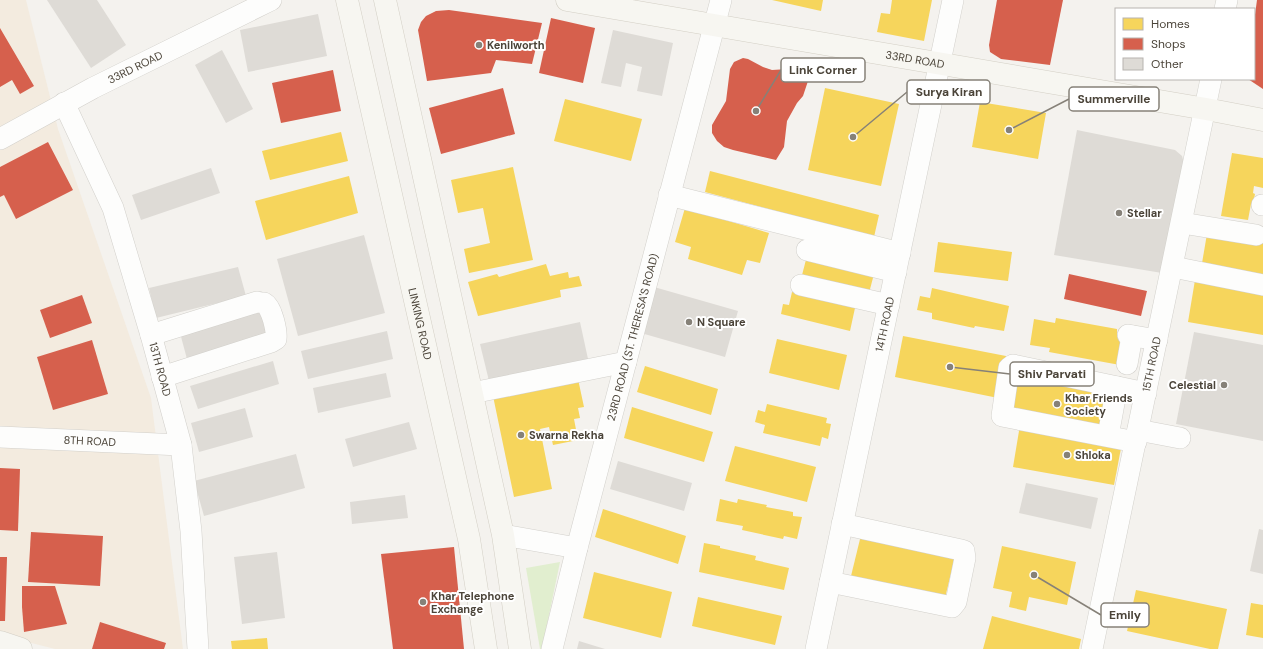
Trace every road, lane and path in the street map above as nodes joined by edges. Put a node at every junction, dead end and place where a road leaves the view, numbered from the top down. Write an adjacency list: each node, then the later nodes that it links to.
1 (272, 0): 10 (street, 33RD ROAD)
2 (347, 0): 38 (main road, LINKING ROAD)
3 (385, 0): 29 (main road)
4 (567, 0): 7 (main road, 33RD ROAD)
5 (721, 0): 7 (street, 23RD ROAD (ST. THERESA'S ROAD))
6 (953, 0): 8 (street, 14TH ROAD)
7 (714, 25): 8 (main road, 33RD ROAD); 14 (street, 23RD ROAD (ST. THERESA'S ROAD))
8 (940, 64): 11 (main road, 33RD ROAD); 18 (street, 14TH ROAD)
9 (1212, 80): 11 (street, 15TH ROAD)
10 (64, 103): 13 (street, 33RD ROAD); 23 (street, 13TH ROAD)
11 (1206, 109): 12 (main road, 33RD ROAD); 15 (street, 15TH ROAD)
12 (1263, 120)
13 (0, 139)
14 (669, 195): 18 (street); 25 (street, 23RD ROAD (ST. THERESA'S ROAD))
15 (1182, 223): 16 (street); 19 (street, 15TH ROAD)
16 (1256, 235)
17 (807, 250): 18 (street)
18 (898, 262): 22 (street, 14TH ROAD)
19 (1172, 266): 20 (street); 24 (street, 15TH ROAD)
20 (1263, 284)
21 (801, 285): 22 (street)
22 (889, 305): 36 (street, 14TH ROAD)
23 (151, 335): 27 (street, 13TH ROAD); 27 (street)
24 (1157, 340): 26 (street, 15TH ROAD); 26 (street)
25 (626, 362): 29 (street); 39 (street, 23RD ROAD (ST. THERESA'S ROAD))
26 (1151, 368): 30 (street, 15TH ROAD)
27 (162, 377): 35 (street, 13TH ROAD)
28 (1116, 386): 30 (street); 31 (street); 31 (street)
29 (472, 393): 37 (main road)
30 (1146, 393): 32 (street, 15TH ROAD)
31 (1108, 436): 32 (street)
32 (1137, 436): 34 (street); 48 (street, 15TH ROAD)
33 (0, 437): 35 (street, 8TH ROAD)
34 (1180, 438)
35 (181, 445): 43 (street, 13TH ROAD)
36 (842, 524): 40 (street, 14TH ROAD); 40 (street)
37 (503, 535): 38 (main road); 39 (street); 45 (main road)
38 (469, 539): 44 (main road, LINKING ROAD)
39 (577, 548): 46 (street, 23RD ROAD (ST. THERESA'S ROAD))
40 (841, 562): 47 (street, 14TH ROAD)
41 (0, 642): 42 (main road)
42 (21, 649)
43 (198, 649)
44 (486, 649)
45 (520, 649)
46 (552, 649)
47 (816, 649)
48 (1092, 649)

